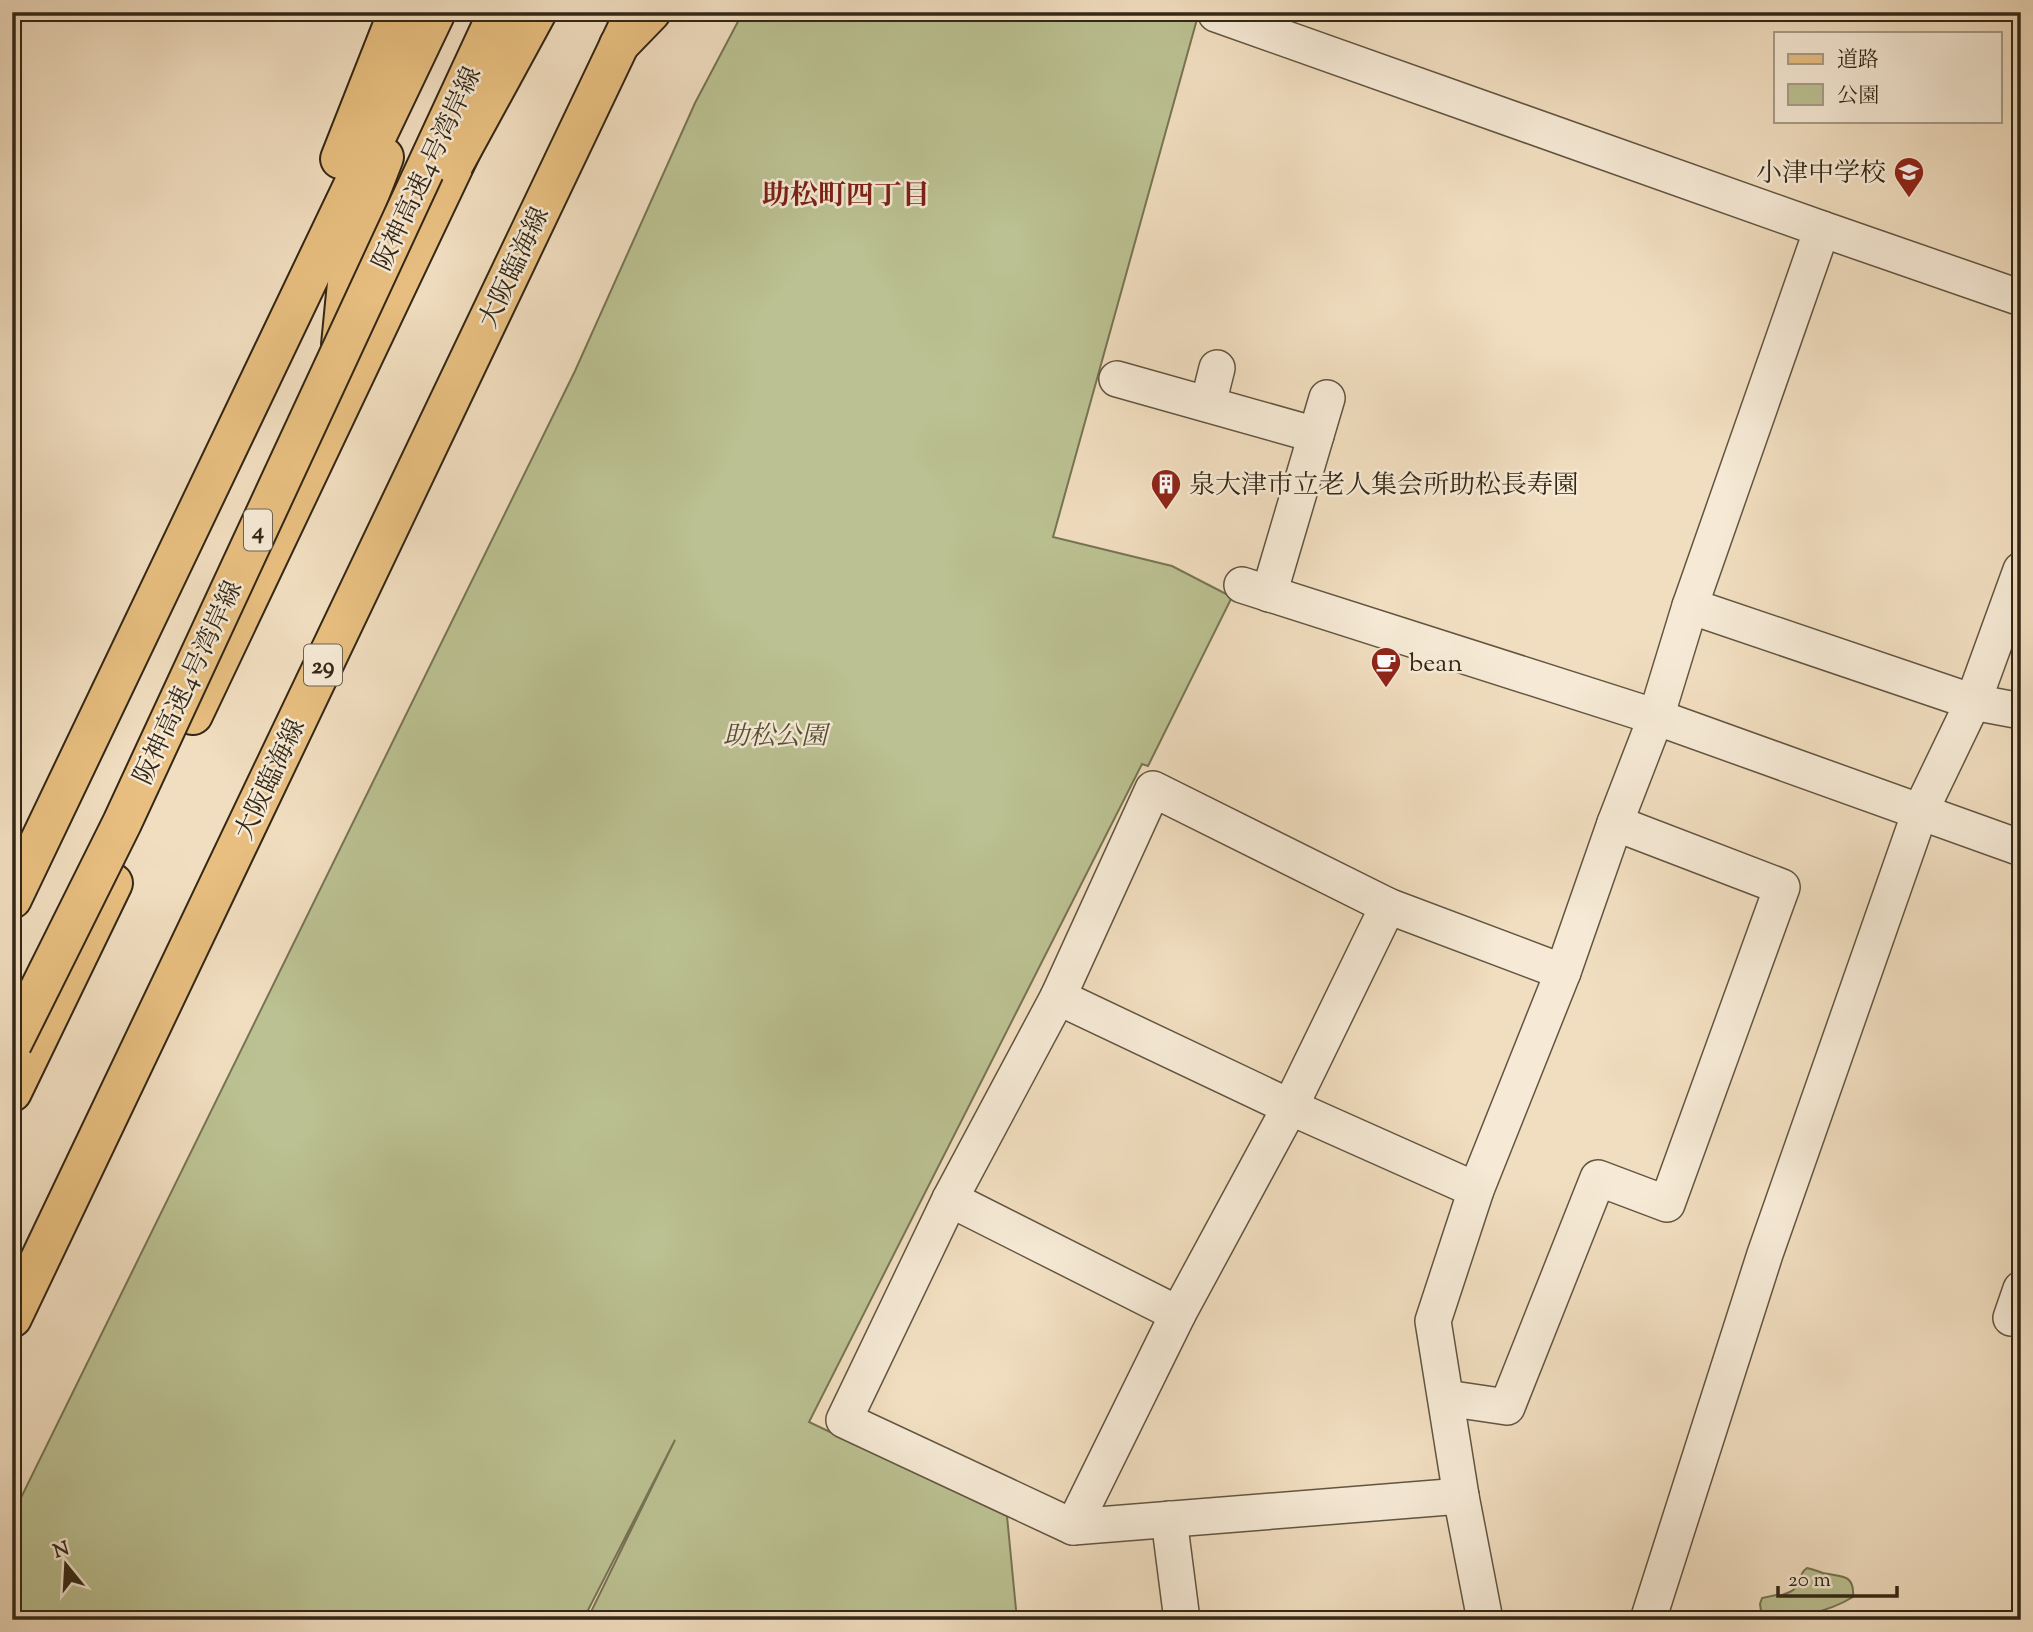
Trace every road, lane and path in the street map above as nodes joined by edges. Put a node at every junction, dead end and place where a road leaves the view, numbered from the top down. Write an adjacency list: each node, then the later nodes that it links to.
1 (398, 12): 18 (main road)
2 (436, 12): 18 (main road)
3 (456, 12): 16 (main road)
4 (498, 12): 25 (main road, 阪神高速4号湾岸線 / 4, bridge)
5 (527, 12): 16 (main road)
6 (537, 12): 25 (main road, bridge)
7 (651, 12): 9 (main road, 大阪臨海線)
8 (1217, 12): 10 (street)
9 (627, 29): 38 (main road, 大阪臨海線 / 29)
10 (1822, 229): 11 (street); 20 (street)
11 (2021, 298)
12 (1217, 368): 15 (street)
13 (1117, 379): 15 (street)
14 (1326, 398): 17 (street)
15 (1208, 404): 17 (street)
16 (334, 417): 33 (main road)
17 (1315, 435): 23 (street)
18 (221, 461): 28 (main road)
19 (2021, 570): 21 (street)
20 (1690, 606): 21 (street); 23 (street)
21 (1973, 702): 22 (street); 24 (street)
22 (2021, 711)
23 (1656, 717): 24 (street); 26 (street)
24 (1920, 813): 27 (street); 45 (street)
25 (122, 823): 32 (main road, 阪神高速4号湾岸線 / 4, bridge)
26 (1615, 823): 30 (street); 39 (street)
27 (2021, 848)
28 (12, 899)
29 (1388, 906): 30 (street); 31 (street); 34 (street)
30 (1563, 972): 35 (street)
31 (1058, 997): 34 (street); 36 (street)
32 (12, 1044)
33 (12, 1092)
34 (1290, 1107): 35 (street); 37 (street)
35 (1476, 1190): 39 (street)
36 (950, 1199): 37 (street); 42 (street)
37 (1178, 1314): 42 (street)
38 (12, 1318)
39 (1446, 1398): 40 (street)
40 (1461, 1496): 41 (street); 44 (street)
41 (1169, 1519): 42 (street); 43 (street)
42 (1073, 1527)
43 (1182, 1620)
44 (1485, 1620)
45 (1648, 1620)

